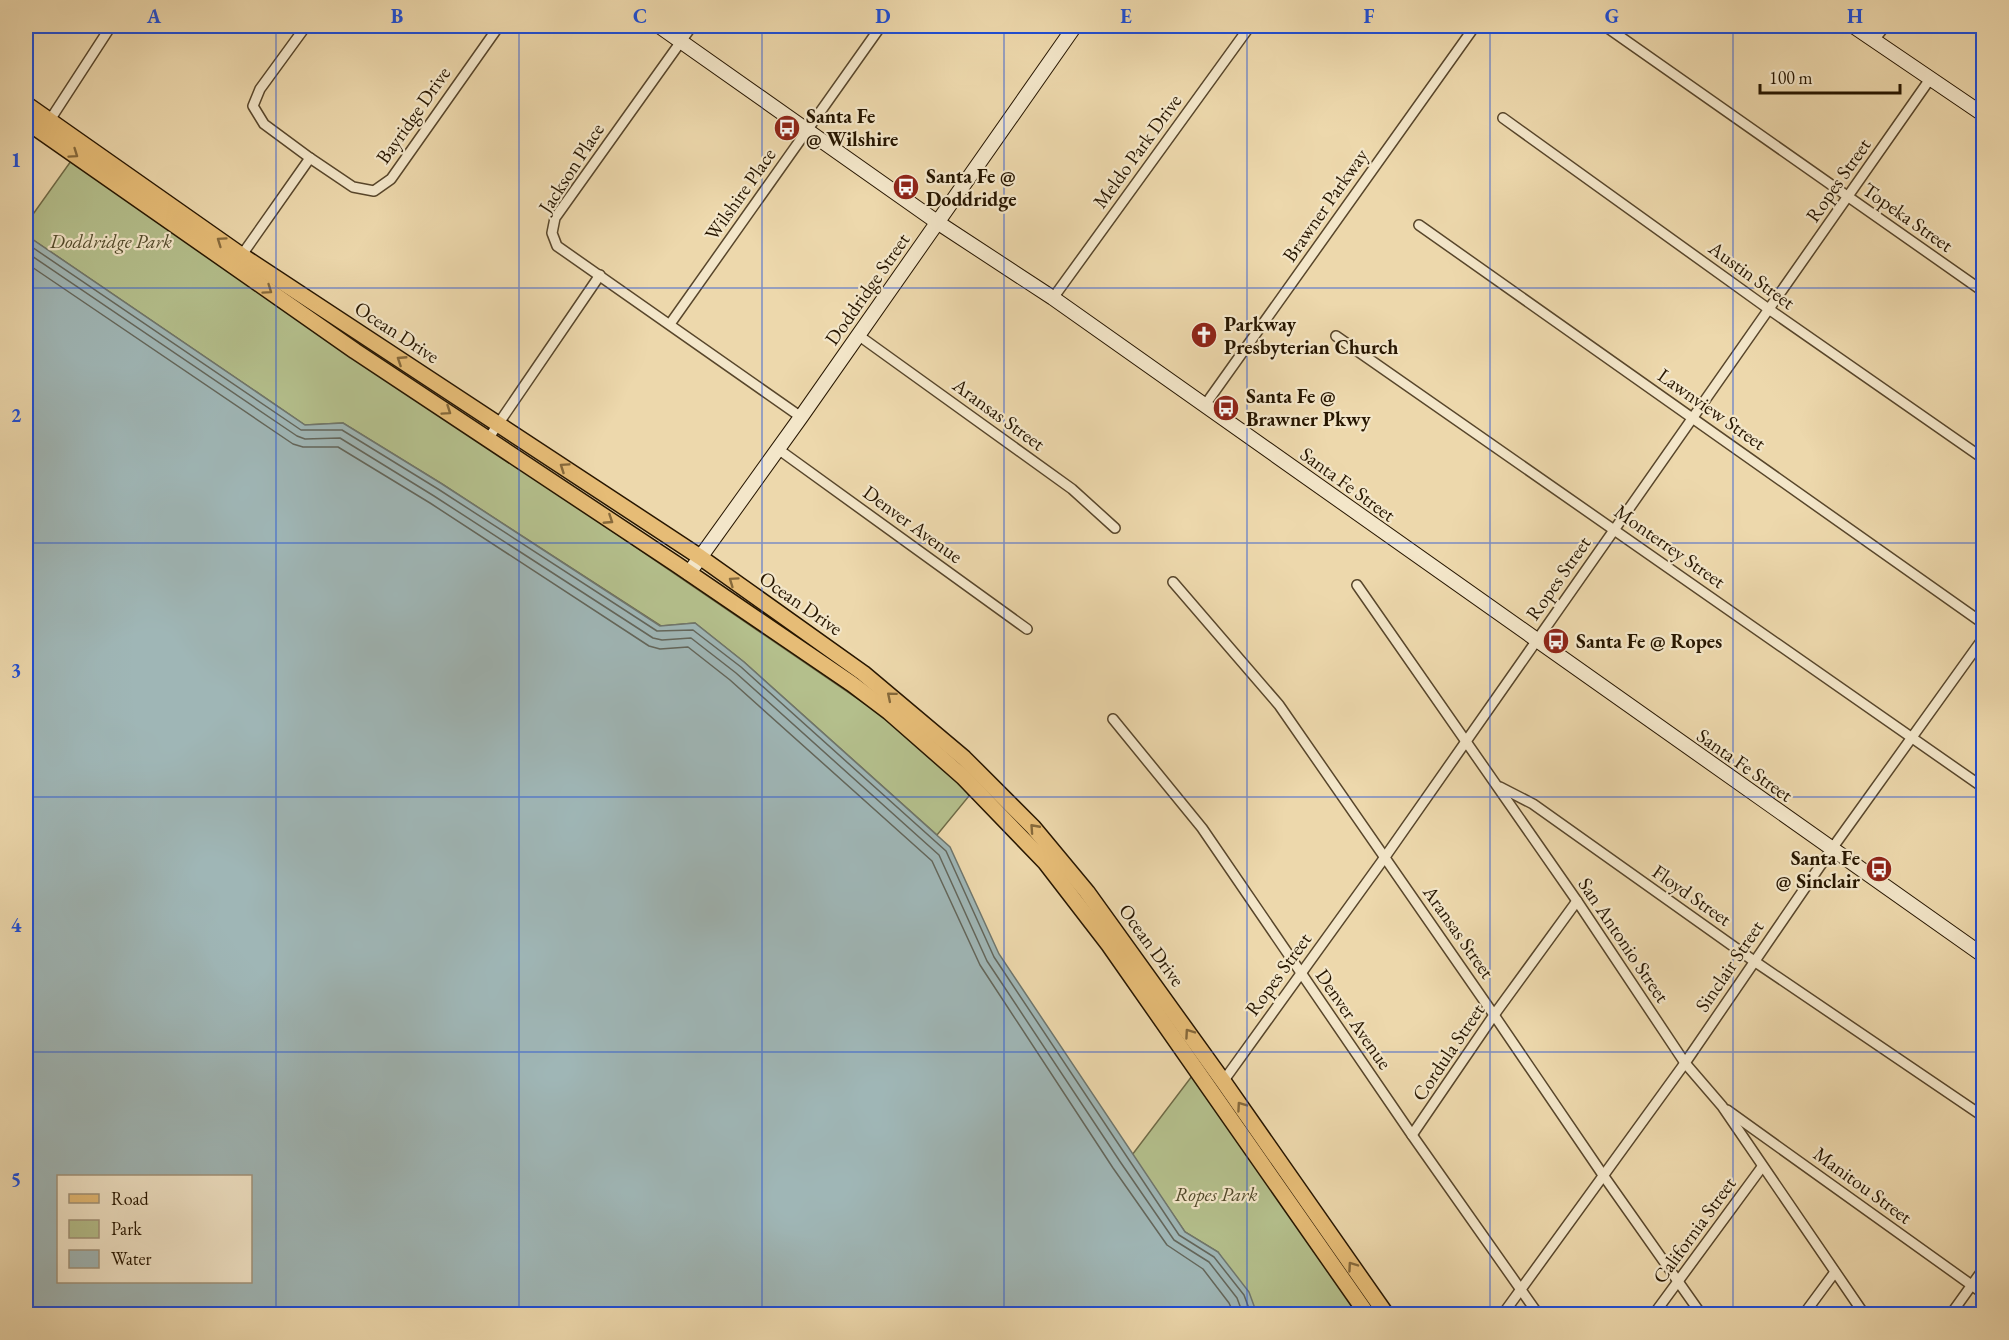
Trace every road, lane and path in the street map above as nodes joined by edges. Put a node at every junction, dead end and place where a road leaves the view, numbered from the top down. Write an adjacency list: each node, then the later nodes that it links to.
1 (111, 26): 20 (street)
2 (306, 26): 22 (street, Bayridge Drive)
3 (499, 26): 22 (street, Bayridge Drive)
4 (659, 26): 14 (main road, Santa Fe Street)
5 (692, 26): 14 (street, Jackson Place)
6 (880, 26): 21 (street, Wilshire Place)
7 (1075, 26): 24 (main road, Doddridge Street)
8 (1250, 26): 29 (street, Meldo Park Drive)
9 (1475, 26): 38 (street, Brawner Parkway)
10 (1605, 26): 23 (street, Topeka Street)
11 (1853, 26): 13 (main road)
12 (1885, 26): 13 (street)
13 (1874, 40): 15 (main road)
14 (681, 41): 21 (main road, Santa Fe Street); 27 (street, Jackson Place)
15 (1930, 79): 17 (main road); 23 (street, Ropes Street)
16 (26, 104): 20 (main road, Ocean Drive)
17 (1983, 115)
18 (1503, 118): 30 (street, Austin Street)
19 (26, 121): 20 (main road, Ocean Drive)
20 (45, 126): 26 (main road, Ocean Drive)
21 (808, 129): 24 (main road, Santa Fe Street); 31 (street, Wilshire Place)
22 (310, 158): 26 (street)
23 (1848, 197): 28 (street, Topeka Street); 30 (street, Ropes Street)
24 (937, 222): 29 (main road, Santa Fe Street); 32 (main road, Doddridge Street)
25 (1419, 225): 40 (street, Lawnview Street)
26 (237, 261): 33 (main road, Ocean Drive); 35 (main road, Ocean Drive, one-way to 35)
27 (600, 275): 31 (street); 41 (street)
28 (1983, 292)
29 (1053, 298): 38 (main road, Santa Fe Street)
30 (1770, 310): 40 (street, Ropes Street); 44 (street, Austin Street)
31 (670, 324): 39 (street)
32 (858, 335): 39 (main road, Doddridge Street); 45 (street, Aransas Street)
33 (365, 336): 35 (main road); 36 (main road, Ocean Drive, one-way to 33)
34 (1336, 336): 46 (street, Monterrey Street)
35 (355, 351): 37 (main road, Ocean Drive)
36 (427, 376): 37 (main road); 41 (main road, Ocean Drive)
37 (418, 392): 42 (main road, Ocean Drive, one-way to 42)
38 (1205, 405): 54 (main road, Santa Fe Street)
39 (801, 417): 43 (main road, Doddridge Street)
40 (1691, 417): 46 (street, Ropes Street); 51 (street, Lawnview Street)
41 (499, 423): 42 (street); 47 (main road, Ocean Drive, one-way to 41)
42 (488, 439): 48 (main road, Ocean Drive, one-way to 48)
43 (778, 449): 47 (main road, Doddridge Street); 52 (street, Denver Avenue)
44 (1983, 459)
45 (1115, 528)
46 (1613, 529): 54 (street, Ropes Street); 57 (street, Monterrey Street)
47 (700, 557): 48 (main road, Doddridge Street); 56 (main road, Ocean Drive, one-way to 47)
48 (689, 573): 56 (main road, Ocean Drive)
49 (1173, 582): 62 (street, Aransas Street)
50 (1357, 585): 58 (street, San Antonio Street)
51 (1983, 624)
52 (1027, 629)
53 (1983, 637): 57 (street, Sinclair Street)
54 (1536, 641): 58 (street, Ropes Street); 61 (main road, Santa Fe Street)
55 (1113, 719): 66 (street, Denver Avenue)
56 (923, 732): 67 (main road, Ocean Drive)
57 (1912, 737): 60 (street, Monterrey Street); 61 (street, Sinclair Street)
58 (1466, 740): 59 (street, San Antonio Street); 62 (street, Ropes Street)
59 (1498, 786): 63 (street, San Antonio Street); 65 (street, Floyd Street)
60 (1983, 788)
61 (1832, 850): 64 (main road, Santa Fe Street); 65 (street, Sinclair Street)
62 (1385, 856): 66 (street, Ropes Street); 68 (street, Aransas Street)
63 (1577, 901): 68 (street, Cordula Street); 69 (street, San Antonio Street)
64 (1983, 956)
65 (1754, 961): 69 (street, Sinclair Street); 73 (street, Floyd Street)
66 (1300, 973): 70 (street, Ropes Street); 74 (street, Denver Avenue)
67 (1145, 983): 70 (main road, Ocean Drive, one-way to 67); 71 (main road, Ocean Drive)
68 (1494, 1015): 74 (street, Cordula Street); 76 (street, Aransas Street)
69 (1685, 1063): 72 (street, San Antonio Street); 76 (street, Sinclair Street)
70 (1223, 1081): 71 (street, Ropes Street); 77 (main road, Ocean Drive, one-way to 70)
71 (1216, 1097): 77 (main road, Ocean Drive)
72 (1722, 1106): 75 (street, San Antonio Street); 81 (street, Manitou Street)
73 (1983, 1117)
74 (1412, 1135): 82 (street, Denver Avenue)
75 (1762, 1167): 79 (street, San Antonio Street); 80 (street, California Street)
76 (1603, 1175): 80 (street, Aransas Street); 82 (street, Sinclair Street)
77 (1332, 1251): 84 (main road, Ocean Drive); 85 (main road, Ocean Drive, one-way to 77)
78 (1983, 1268): 81 (street)
79 (1835, 1272): 90 (street); 91 (street, San Antonio Street)
80 (1679, 1281): 88 (street, California Street); 89 (street, Aransas Street)
81 (1971, 1286): 83 (street, Manitou Street); 92 (street)
82 (1521, 1289): 86 (street, Sinclair Street); 87 (street, Denver Avenue)
83 (1983, 1294)
84 (1367, 1314)
85 (1386, 1314)
86 (1503, 1314)
87 (1538, 1314)
88 (1654, 1314)
89 (1701, 1314)
90 (1804, 1314)
91 (1864, 1314)
92 (1951, 1314)

